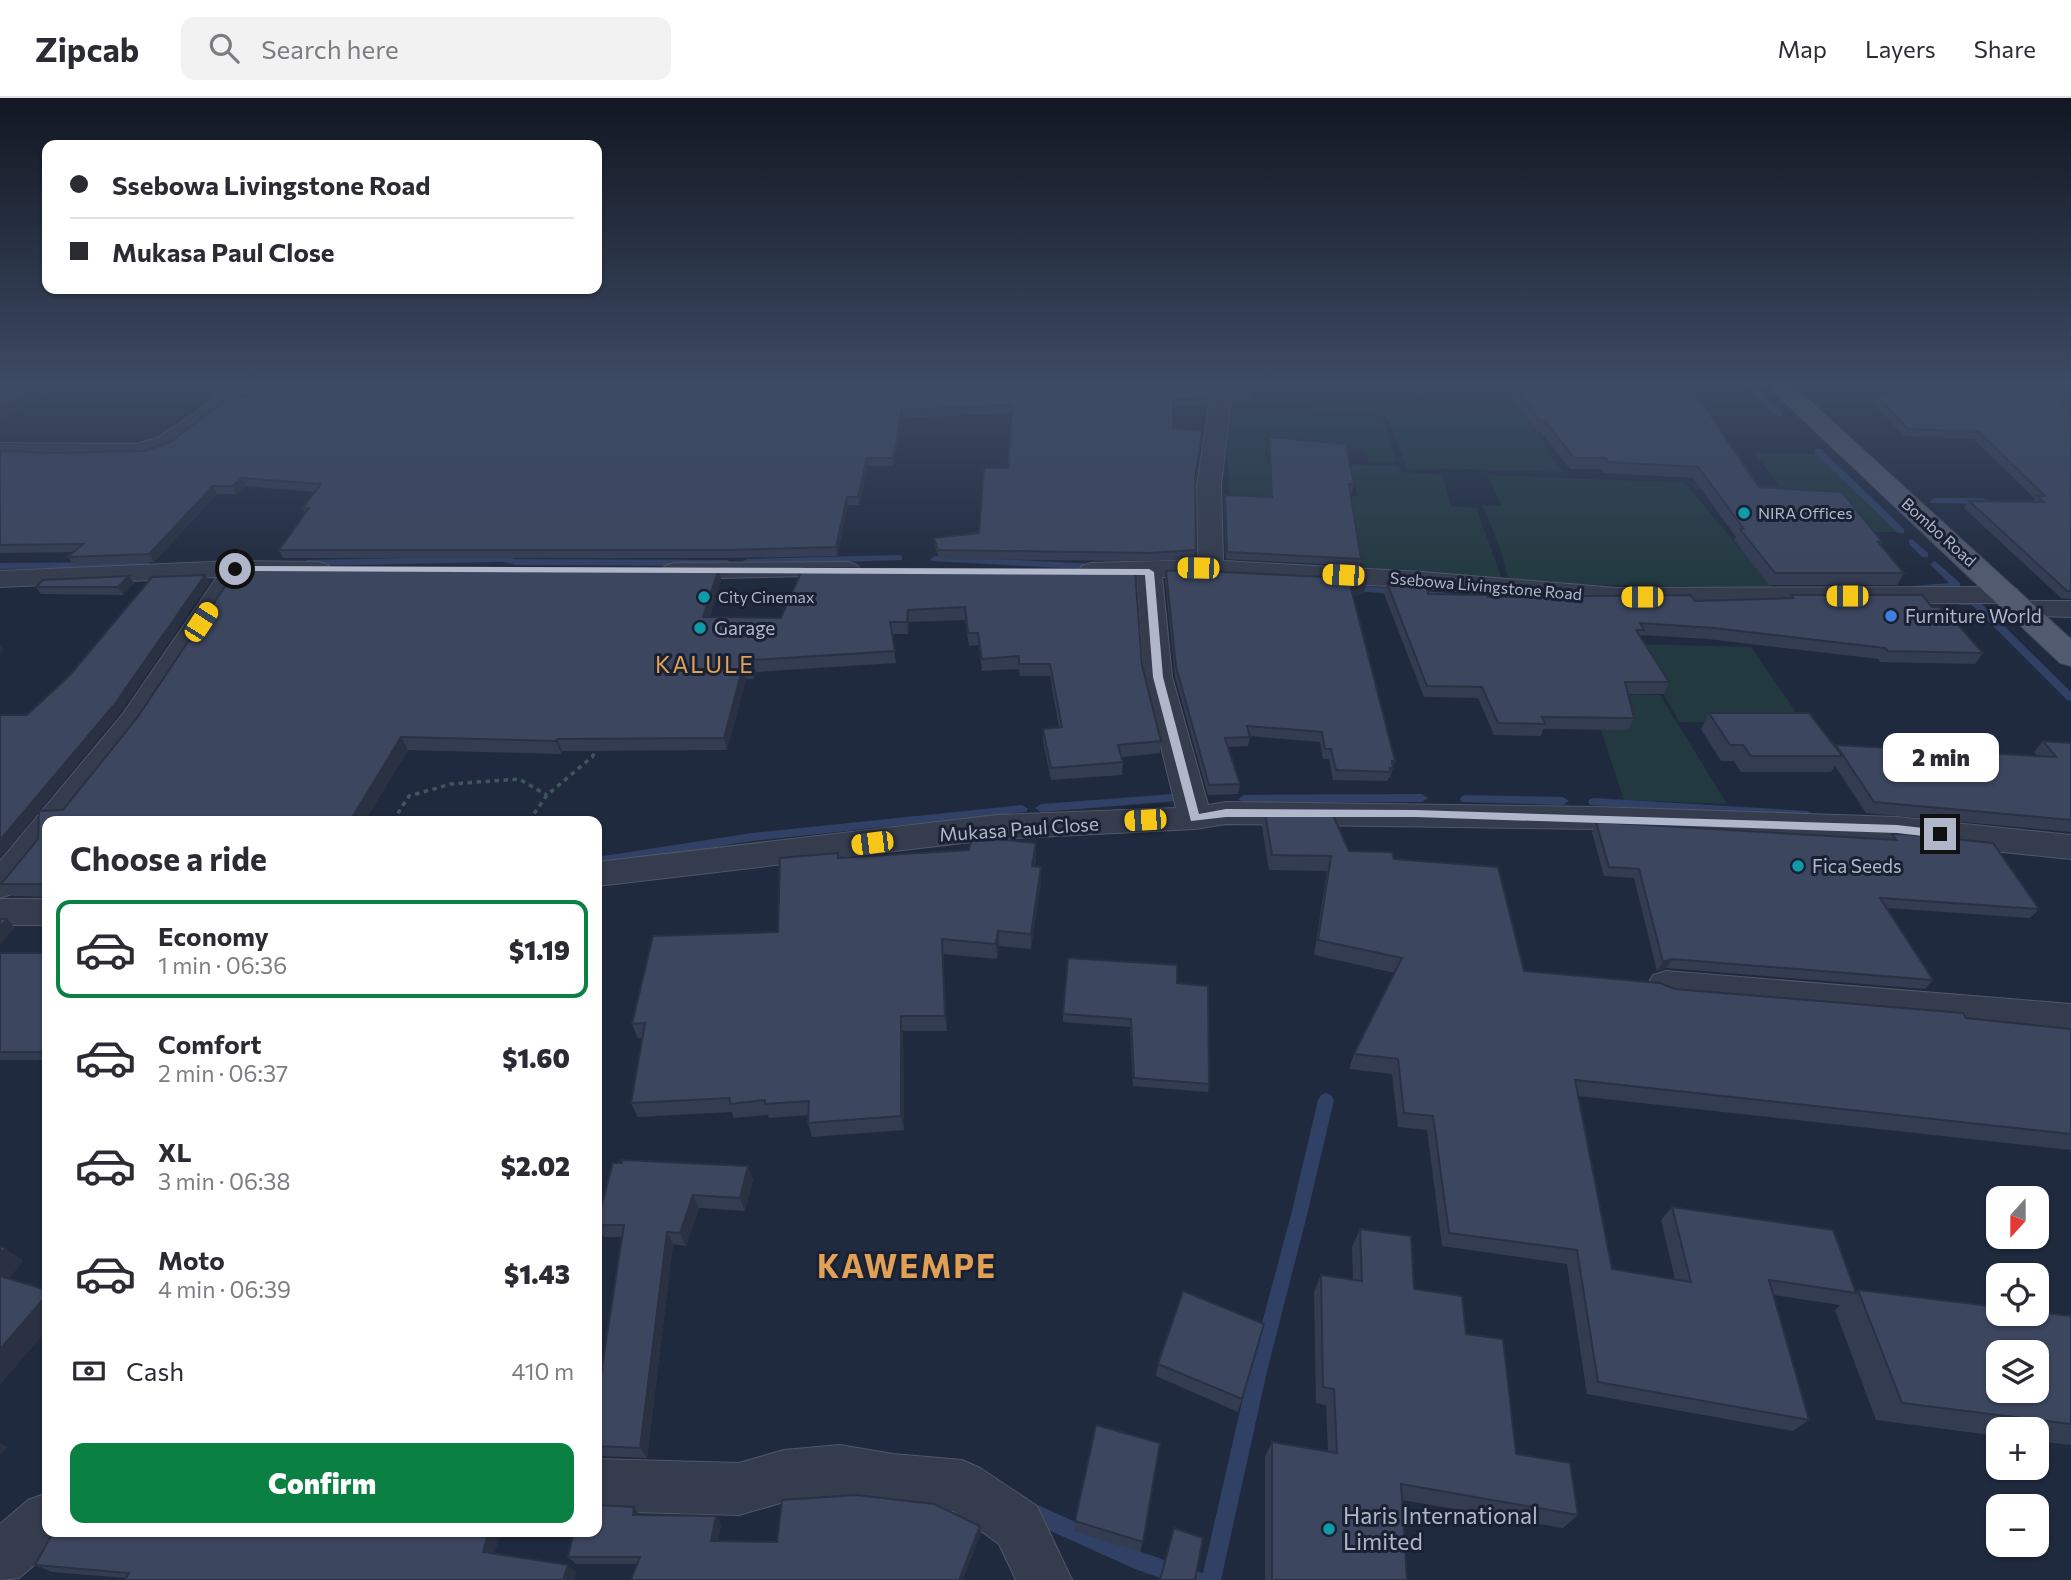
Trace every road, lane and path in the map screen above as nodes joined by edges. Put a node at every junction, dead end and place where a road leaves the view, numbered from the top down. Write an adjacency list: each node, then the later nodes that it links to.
1 (22, 450): 2 (street)
2 (140, 450)
3 (1214, 450): 5 (street)
4 (1849, 450): 13 (main road, Bombo Road)
5 (1212, 568): 11 (street, Ssebowa Livingstone Road); 13 (street, Ssebowa Livingstone Road)
6 (235, 569): 7 (street); 12 (street); 18 (street)
7 (347, 570)
8 (877, 570): 9 (street)
9 (649, 571)
10 (1069, 571): 11 (street, Ssebowa Livingstone Road)
11 (1149, 572): 21 (street)
12 (0, 579)
13 (2015, 602): 14 (street, Ssebowa Livingstone Road); 15 (main road, Bombo Road)
14 (2071, 609)
15 (2071, 656)
16 (604, 738): 17 (path)
17 (547, 795): 19 (path); 20 (path)
18 (57, 816)
19 (396, 816)
20 (532, 816)
21 (1195, 818): 23 (street, Mukasa Paul Close); 24 (street, Mukasa Paul Close)
22 (42, 833): 25 (street)
23 (2071, 847)
24 (602, 873)
25 (0, 886)
26 (0, 912): 27 (street)
27 (42, 912)
28 (1666, 986): 29 (street)
29 (2071, 1020)
30 (602, 1485): 33 (street)
31 (42, 1522): 32 (street)
32 (0, 1559)
33 (1045, 1580)

